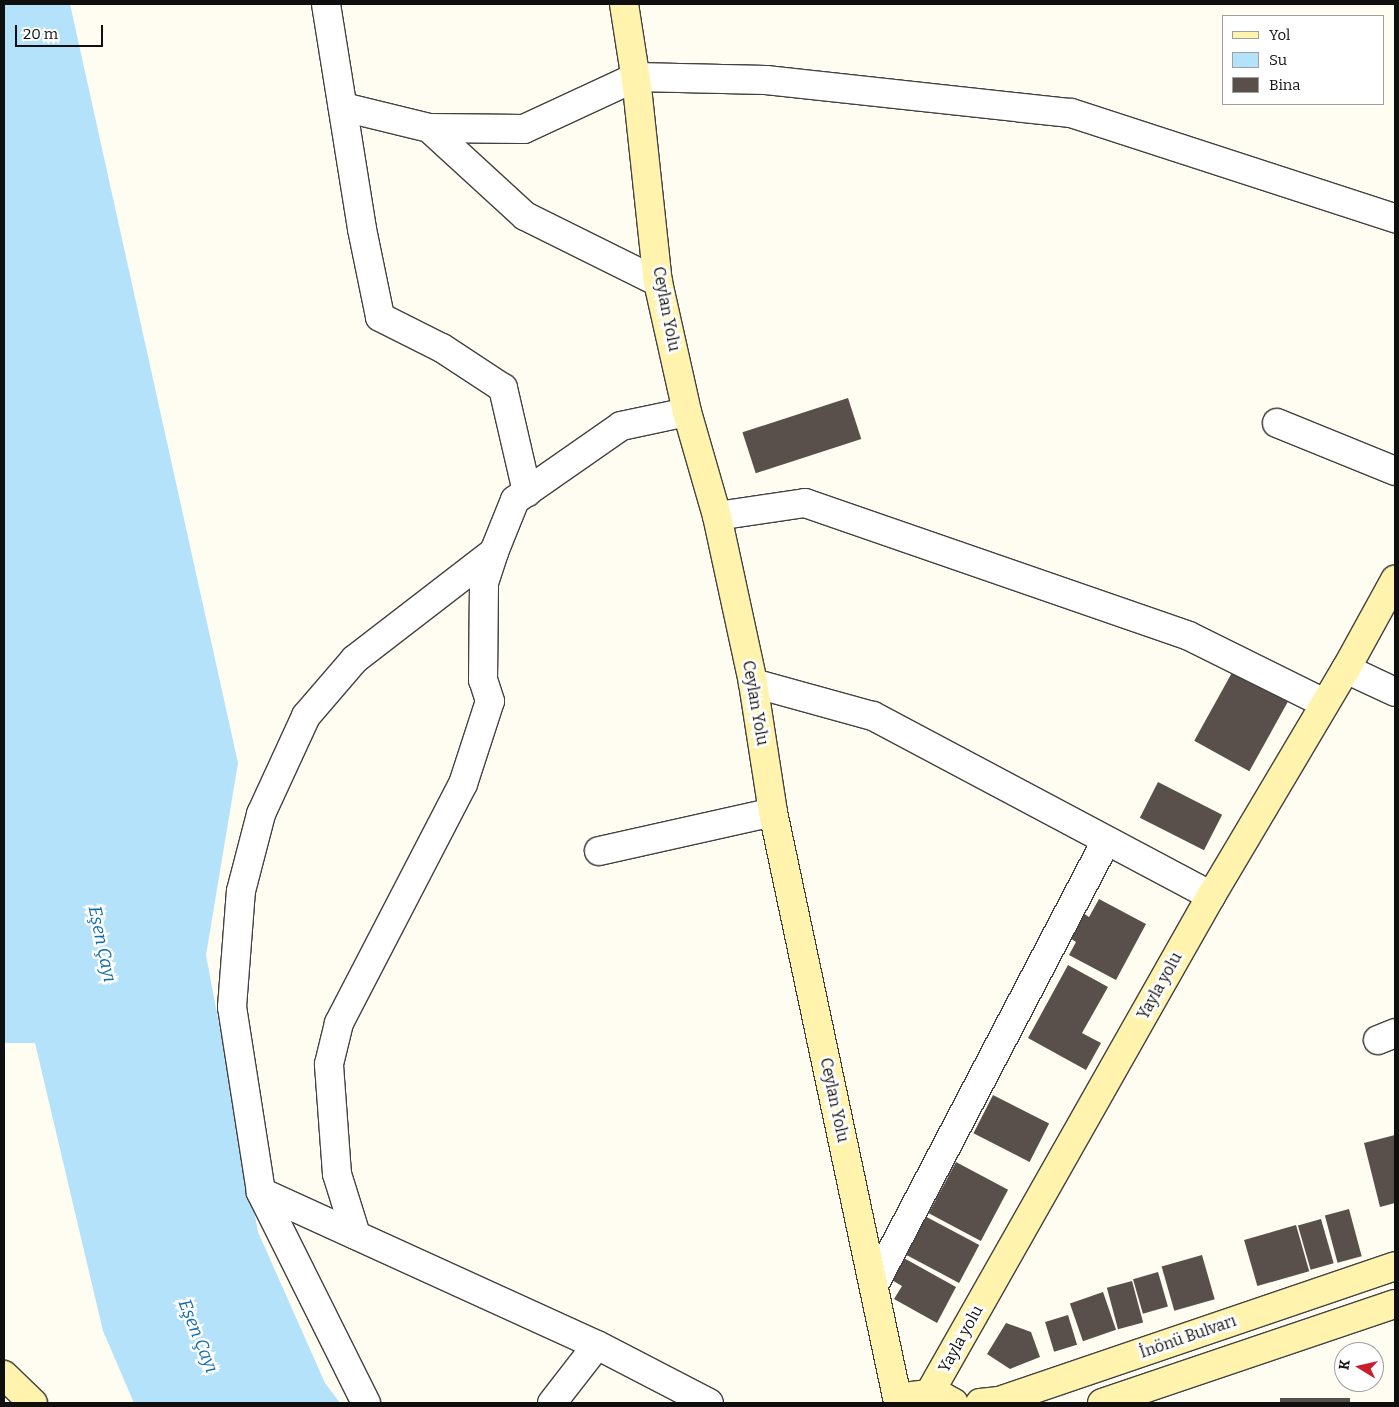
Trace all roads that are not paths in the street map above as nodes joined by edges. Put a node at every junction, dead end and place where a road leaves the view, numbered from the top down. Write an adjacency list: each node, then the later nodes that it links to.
1 (326, 4): 4 (street)
2 (624, 4): 3 (street, Ceylan Yolu)
3 (636, 77): 5 (street); 6 (street); 7 (street, Ceylan Yolu)
4 (343, 107): 5 (street); 11 (street)
5 (429, 128): 7 (street)
6 (1395, 218)
7 (658, 282): 8 (street, Ceylan Yolu)
8 (687, 412): 11 (street); 12 (street, Ceylan Yolu)
9 (1277, 423): 10 (street)
10 (1395, 470)
11 (527, 492): 13 (street)
12 (717, 516): 16 (street, Ceylan Yolu); 18 (street)
13 (494, 552): 23 (street); 24 (street)
14 (1395, 580): 15 (street, Yayla yolu)
15 (1346, 669): 17 (street); 18 (street, Yayla yolu)
16 (753, 683): 19 (street, Ceylan Yolu); 20 (street)
17 (1395, 692)
18 (1324, 702): 22 (street, Yayla yolu)
19 (773, 812): 21 (street); 26 (street, Ceylan Yolu)
20 (1106, 841): 22 (street); 26 (street)
21 (600, 851)
22 (1211, 896): 30 (street, Yayla yolu)
23 (261, 1192): 24 (street); 33 (street)
24 (356, 1235): 28 (street)
25 (1395, 1266): 36 (street, İnönü Bulvarı)
26 (874, 1285): 31 (street, Ceylan Yolu)
27 (1395, 1304): 37 (street)
28 (597, 1345): 34 (street); 35 (street)
29 (4, 1375): 32 (street)
30 (941, 1399): 31 (street)
31 (897, 1402)
32 (33, 1403)
33 (366, 1403)
34 (552, 1403)
35 (709, 1403)
36 (980, 1403)
37 (1102, 1403)

